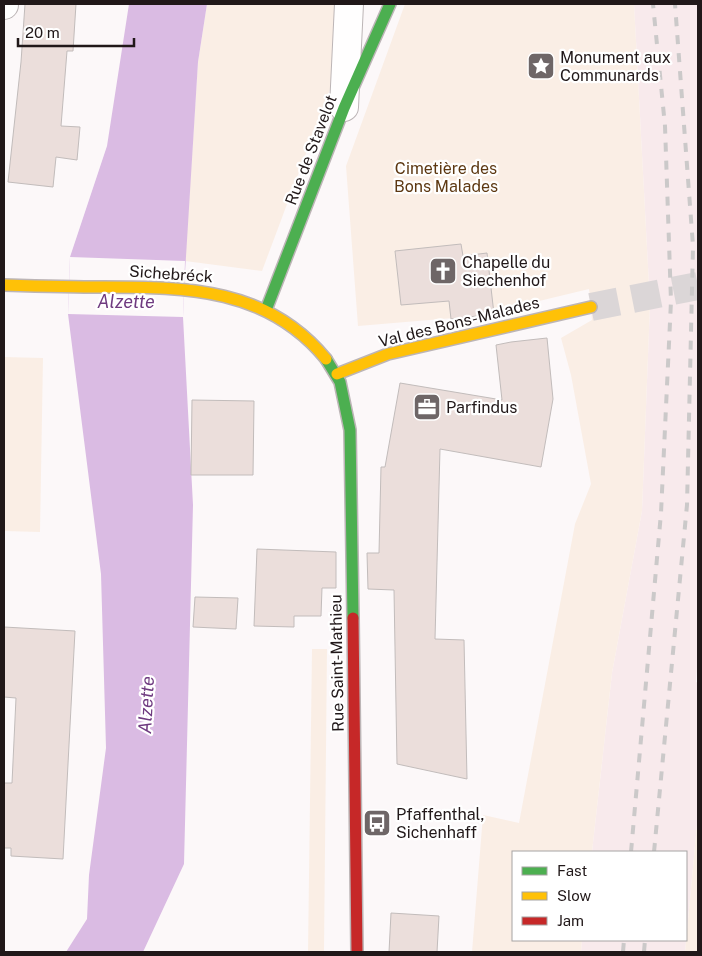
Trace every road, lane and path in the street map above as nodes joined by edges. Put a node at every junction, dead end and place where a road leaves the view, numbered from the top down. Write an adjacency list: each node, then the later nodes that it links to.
1 (349, 4): 3 (street)
2 (390, 4): 3 (main road, Rue de Stavelot)
3 (344, 108): 6 (main road, Rue de Stavelot)
4 (4, 285): 6 (main road, Sichebréck)
5 (591, 307): 7 (main road, Val des Bons-Malades)
6 (266, 310): 7 (main road, Sichebréck)
7 (337, 374): 8 (main road, Rue Saint-Mathieu)
8 (358, 952)

